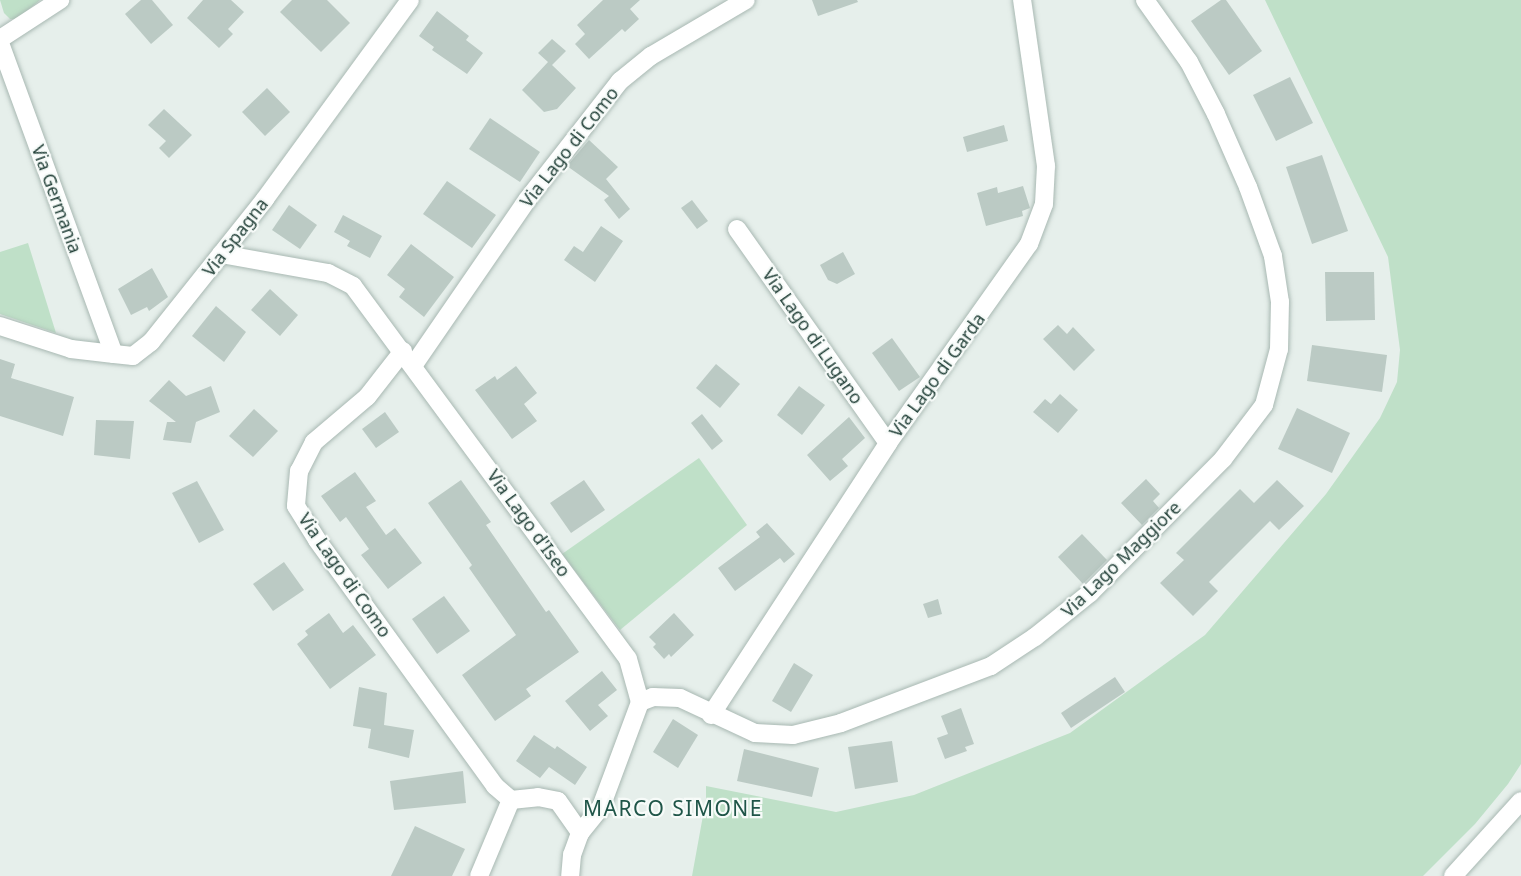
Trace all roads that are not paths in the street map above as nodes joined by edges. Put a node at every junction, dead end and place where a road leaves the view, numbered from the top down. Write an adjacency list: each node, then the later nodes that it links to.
1 (60, 0): 6 (street)
2 (410, 0): 8 (street, Via Spagna)
3 (746, 0): 11 (street, Via Lago di Como)
4 (1022, 0): 12 (street, Via Lago di Garda)
5 (1145, 0): 14 (street, Via Lago Maggiore)
6 (0, 41): 10 (street, Via Germania)
7 (737, 229): 12 (street, Via Lago di Lugano)
8 (221, 254): 10 (street, Via Spagna); 11 (street, Via Lago d'Iseo)
9 (0, 326): 10 (street, Via Spagna)
10 (114, 354)
11 (408, 358): 13 (street, Via Lago d'Iseo); 15 (street, Via Lago di Como)
12 (888, 442): 14 (street, Via Lago di Garda)
13 (640, 702): 14 (street, Via Lago Maggiore); 17 (street)
14 (711, 715)
15 (511, 800): 17 (street); 18 (street)
16 (1521, 801): 20 (street)
17 (580, 833): 19 (street)
18 (479, 876)
19 (570, 876)
20 (1453, 876)

